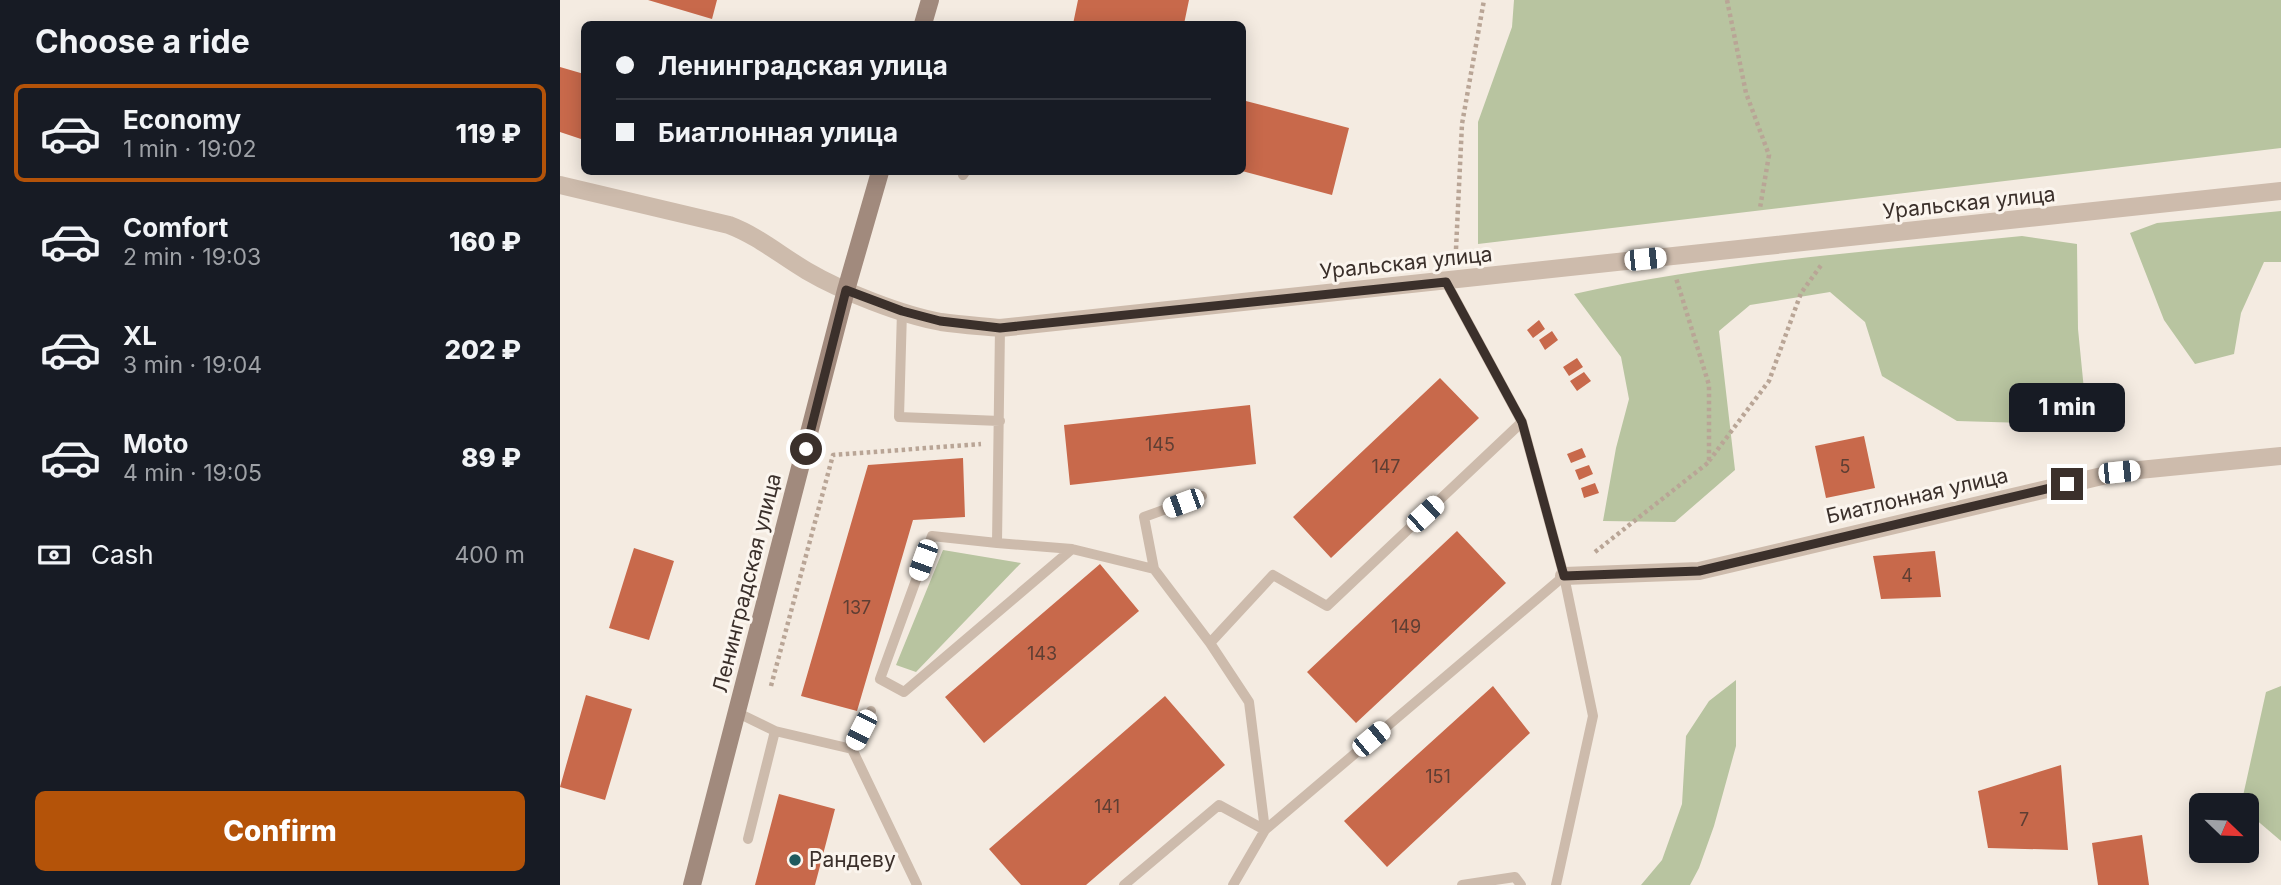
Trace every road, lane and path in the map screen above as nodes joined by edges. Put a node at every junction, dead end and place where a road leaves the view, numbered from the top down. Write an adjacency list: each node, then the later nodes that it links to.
1 (930, 0): 4 (main road)
2 (1484, 0): 10 (path)
3 (1727, 0): 8 (path)
4 (924, 21)
5 (879, 175): 13 (main road, Ленинградская улица)
6 (560, 185): 13 (street, Уральская улица)
7 (2281, 191): 9 (street, Уральская улица)
8 (1760, 208)
9 (1838, 241): 11 (street, Уральская улица); 20 (path)
10 (1456, 249)
11 (1670, 256): 12 (street, Уральская улица); 20 (path)
12 (1446, 282): 15 (street, Уральская улица); 17 (lane)
13 (846, 290): 14 (street, Уральская улица); 29 (main road, Ленинградская улица)
14 (902, 311): 15 (street, Уральская улица); 16 (lane)
15 (1000, 328): 16 (lane)
16 (1000, 421): 18 (lane)
17 (1522, 422): 25 (lane); 26 (lane)
18 (999, 443): 22 (lane); 27 (path)
19 (2281, 456): 25 (street, Биатлонная улица)
20 (1709, 461): 25 (path)
21 (1202, 496): 24 (lane)
22 (998, 542): 23 (lane); 23 (lane)
23 (1072, 549): 24 (lane)
24 (1154, 569): 26 (lane)
25 (1564, 576): 32 (lane); 40 (lane)
26 (1210, 643): 32 (lane)
27 (771, 686)
28 (871, 710): 31 (lane)
29 (738, 713): 30 (lane); 34 (main road, Ленинградская улица)
30 (775, 731): 31 (lane); 33 (lane)
31 (852, 749): 35 (lane)
32 (1265, 830): 36 (lane); 37 (lane)
33 (748, 839)
34 (692, 885)
35 (917, 885)
36 (1124, 885)
37 (1233, 885)
38 (1462, 885): 39 (lane)
39 (1521, 885)
40 (1556, 885)

